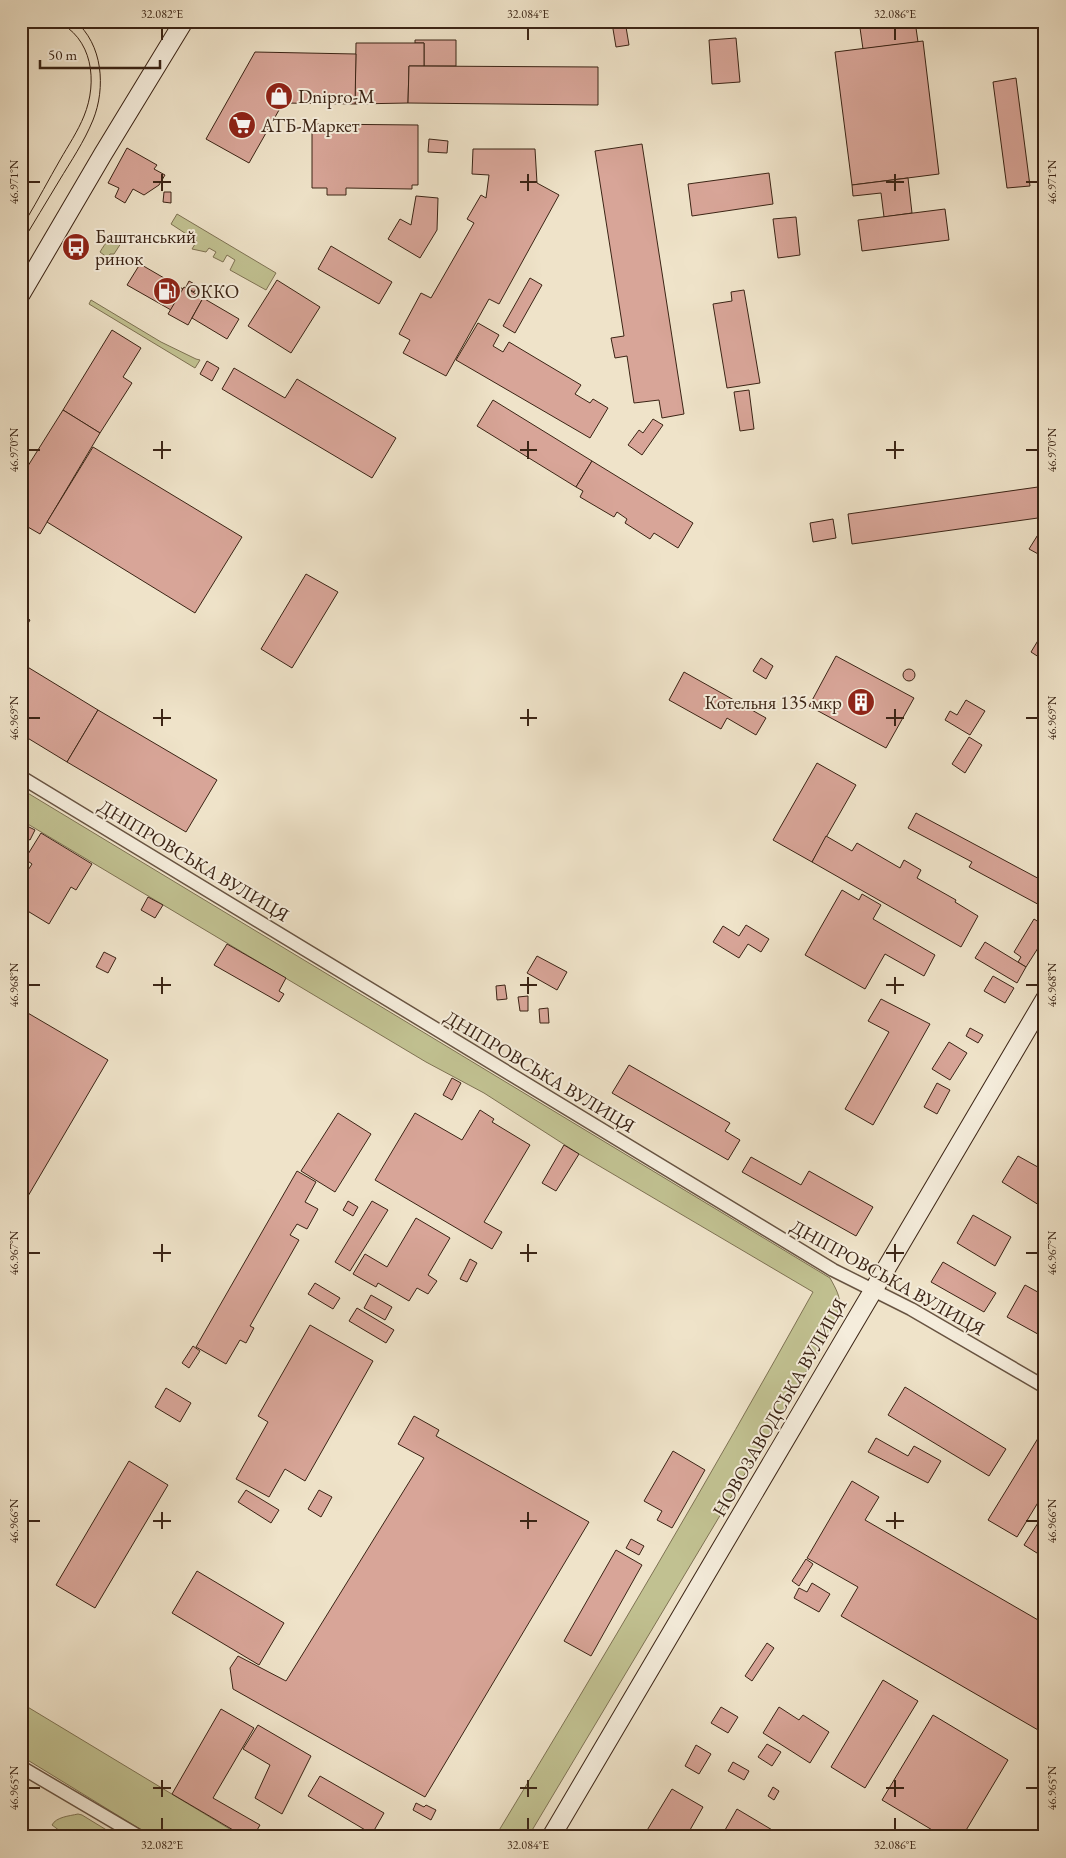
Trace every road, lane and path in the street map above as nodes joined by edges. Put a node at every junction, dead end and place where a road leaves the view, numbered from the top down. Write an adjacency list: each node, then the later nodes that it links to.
1 (184, 21): 2 (street)
2 (21, 294)
3 (21, 777): 5 (street, ДНІПРОВСЬКА ВУЛИЦЯ)
4 (1045, 999): 5 (street, НОВОЗАВОДСЬКА ВУЛИЦЯ)
5 (873, 1289): 6 (street, ДНІПРОВСЬКА ВУЛИЦЯ); 9 (street, НОВОЗАВОДСЬКА ВУЛИЦЯ)
6 (1045, 1387)
7 (21, 1767): 8 (street)
8 (140, 1837)
9 (551, 1837)

